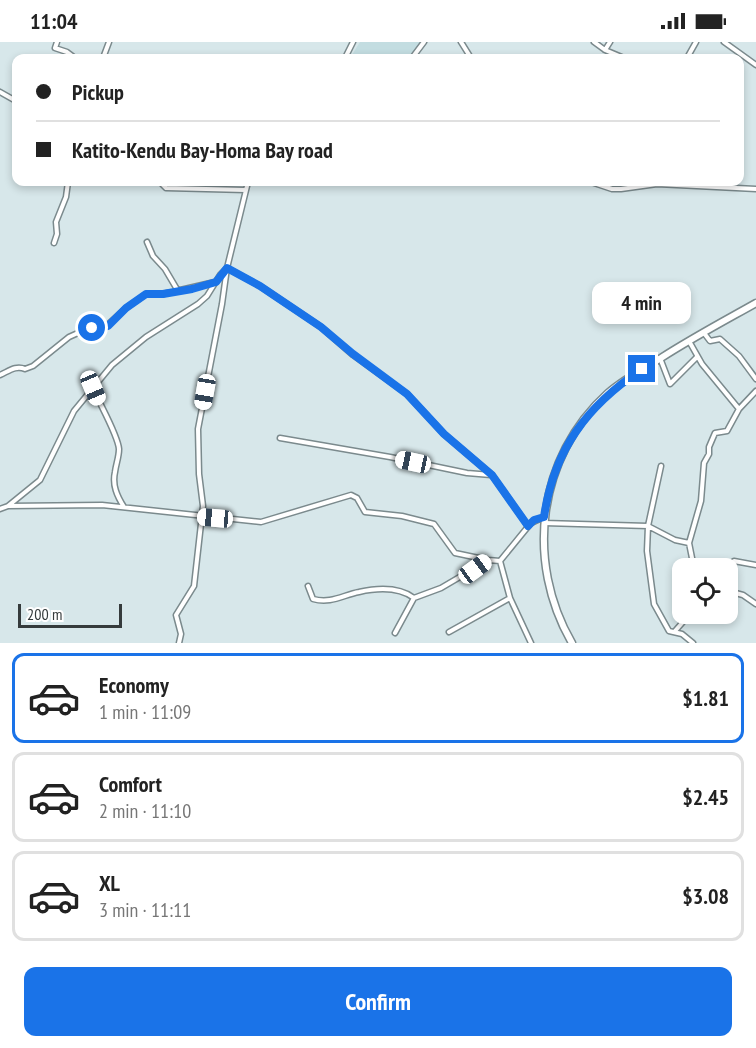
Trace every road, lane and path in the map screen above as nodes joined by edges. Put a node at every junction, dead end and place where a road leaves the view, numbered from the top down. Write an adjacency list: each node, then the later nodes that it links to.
1 (57, 42): 8 (street)
2 (594, 42): 7 (street)
3 (610, 42): 7 (street)
4 (724, 42): 6 (street)
5 (735, 42): 6 (street)
6 (733, 49): 10 (street)
7 (605, 50): 9 (street)
8 (70, 54)
9 (614, 54)
10 (740, 54)
11 (67, 186): 20 (street)
12 (164, 186): 18 (street)
13 (247, 186): 18 (street)
14 (603, 186): 15 (street)
15 (643, 186)
16 (697, 186): 17 (street)
17 (756, 189)
18 (246, 190): 21 (street)
19 (147, 242): 23 (street)
20 (54, 243)
21 (227, 268): 22 (street); 36 (street); 40 (street)
22 (216, 282): 23 (street); 31 (street)
23 (178, 291): 29 (street)
24 (756, 303): 25 (highway)
25 (704, 333): 26 (highway); 30 (street)
26 (688, 341): 27 (street); 28 (highway)
27 (697, 356): 28 (street); 33 (street)
28 (660, 358): 41 (highway)
29 (0, 375)
30 (756, 379)
31 (93, 388): 37 (street); 38 (street)
32 (756, 391): 33 (street)
33 (739, 409): 44 (street)
34 (280, 438): 36 (street)
35 (661, 466): 43 (street)
36 (492, 475): 42 (street)
37 (8, 507): 38 (street); 39 (street)
38 (123, 507): 40 (street)
39 (0, 509)
40 (201, 516): 46 (street); 59 (street)
41 (544, 520): 42 (street); 43 (street); 61 (highway)
42 (528, 526): 47 (street)
43 (648, 526): 44 (street); 57 (street)
44 (689, 543): 45 (street)
45 (692, 558)
46 (488, 560): 47 (street); 52 (street)
47 (500, 561): 53 (street)
48 (738, 562): 49 (street)
49 (756, 565)
50 (308, 586): 52 (street)
51 (738, 594): 54 (street)
52 (414, 598): 58 (street)
53 (510, 598): 56 (street); 60 (street)
54 (756, 604)
55 (682, 624): 57 (street)
56 (449, 632)
57 (675, 632): 62 (street)
58 (395, 633)
59 (179, 643)
60 (531, 643)
61 (572, 643)
62 (693, 643)

